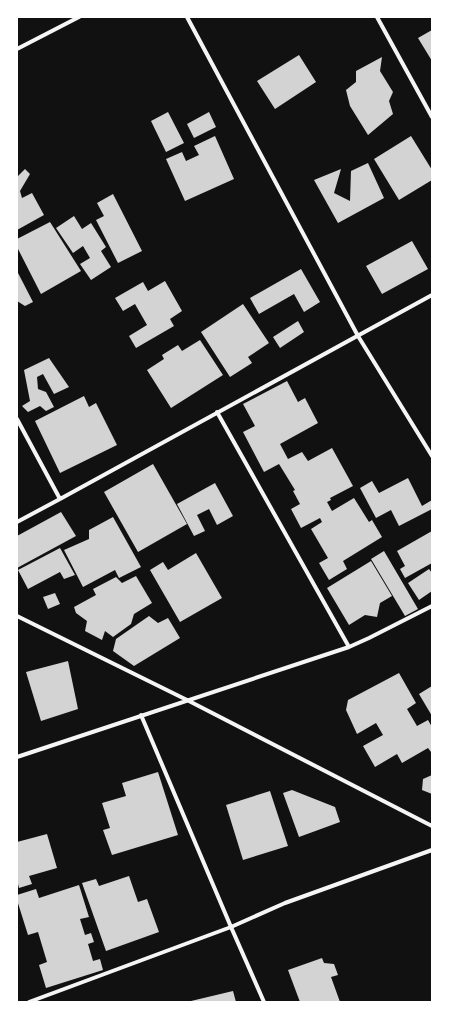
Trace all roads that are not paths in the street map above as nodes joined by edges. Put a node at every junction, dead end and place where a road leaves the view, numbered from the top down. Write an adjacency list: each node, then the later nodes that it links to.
1 (80, 17): 4 (street)
2 (187, 17): 7 (street)
3 (377, 17): 5 (street)
4 (17, 49)
5 (432, 117)
6 (432, 295): 7 (street)
7 (358, 336): 8 (street); 10 (street)
8 (217, 412): 11 (street); 15 (street)
9 (17, 419): 11 (street)
10 (432, 456)
11 (60, 499): 12 (street)
12 (17, 522)
13 (432, 606): 15 (street)
14 (17, 616): 16 (street)
15 (349, 647): 16 (street)
16 (187, 700): 17 (street); 19 (street)
17 (142, 715): 18 (street); 21 (street)
18 (17, 757)
19 (432, 826)
20 (432, 850): 21 (street)
21 (231, 927): 22 (street); 23 (street)
22 (29, 1002)
23 (264, 1002)

